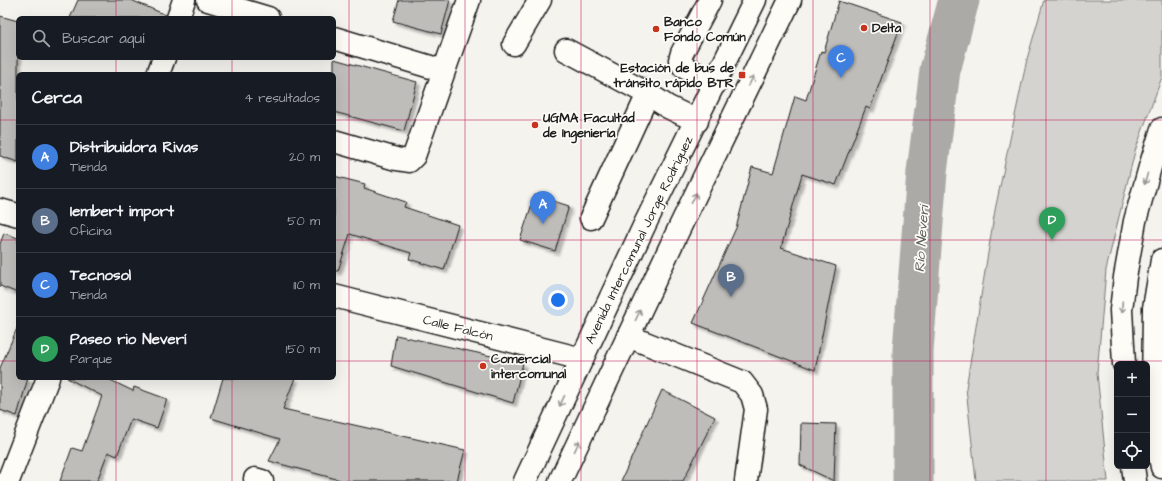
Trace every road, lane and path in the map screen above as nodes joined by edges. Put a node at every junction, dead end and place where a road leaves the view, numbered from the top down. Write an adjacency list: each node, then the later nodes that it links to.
1 (184, 0): 8 (street)
2 (208, 0): 9 (street)
3 (469, 0): 14 (street)
4 (540, 0): 11 (street)
5 (710, 0): 16 (street)
6 (755, 0): 16 (street, Avenida Intercomunal Jorge Rodriguez)
7 (790, 0): 26 (street, one-way to 7)
8 (179, 16)
9 (261, 16)
10 (336, 39): 14 (street)
11 (514, 44)
12 (566, 50): 17 (street)
13 (163, 60): 15 (street)
14 (444, 71): 20 (street)
15 (159, 72)
16 (714, 84): 18 (street, Avenida Intercomunal Jorge Rodriguez)
17 (648, 94): 18 (street); 23 (street)
18 (697, 121): 27 (street, Avenida Intercomunal Jorge Rodriguez)
19 (1162, 129): 28 (street, one-way to 28)
20 (336, 142)
21 (0, 210): 22 (street)
22 (16, 214)
23 (591, 218)
24 (1162, 260): 30 (street)
25 (336, 297): 27 (street, Calle Falcón)
26 (628, 336): 35 (street, one-way to 26); 36 (street)
27 (582, 359): 34 (street, Avenida Intercomunal Jorge Rodriguez, one-way to 34)
28 (1124, 361)
29 (47, 380): 33 (street)
30 (1158, 383): 31 (street)
31 (1162, 467)
32 (1133, 469): 37 (street)
33 (8, 481)
34 (525, 481)
35 (560, 481)
36 (746, 481)
37 (1135, 481)

